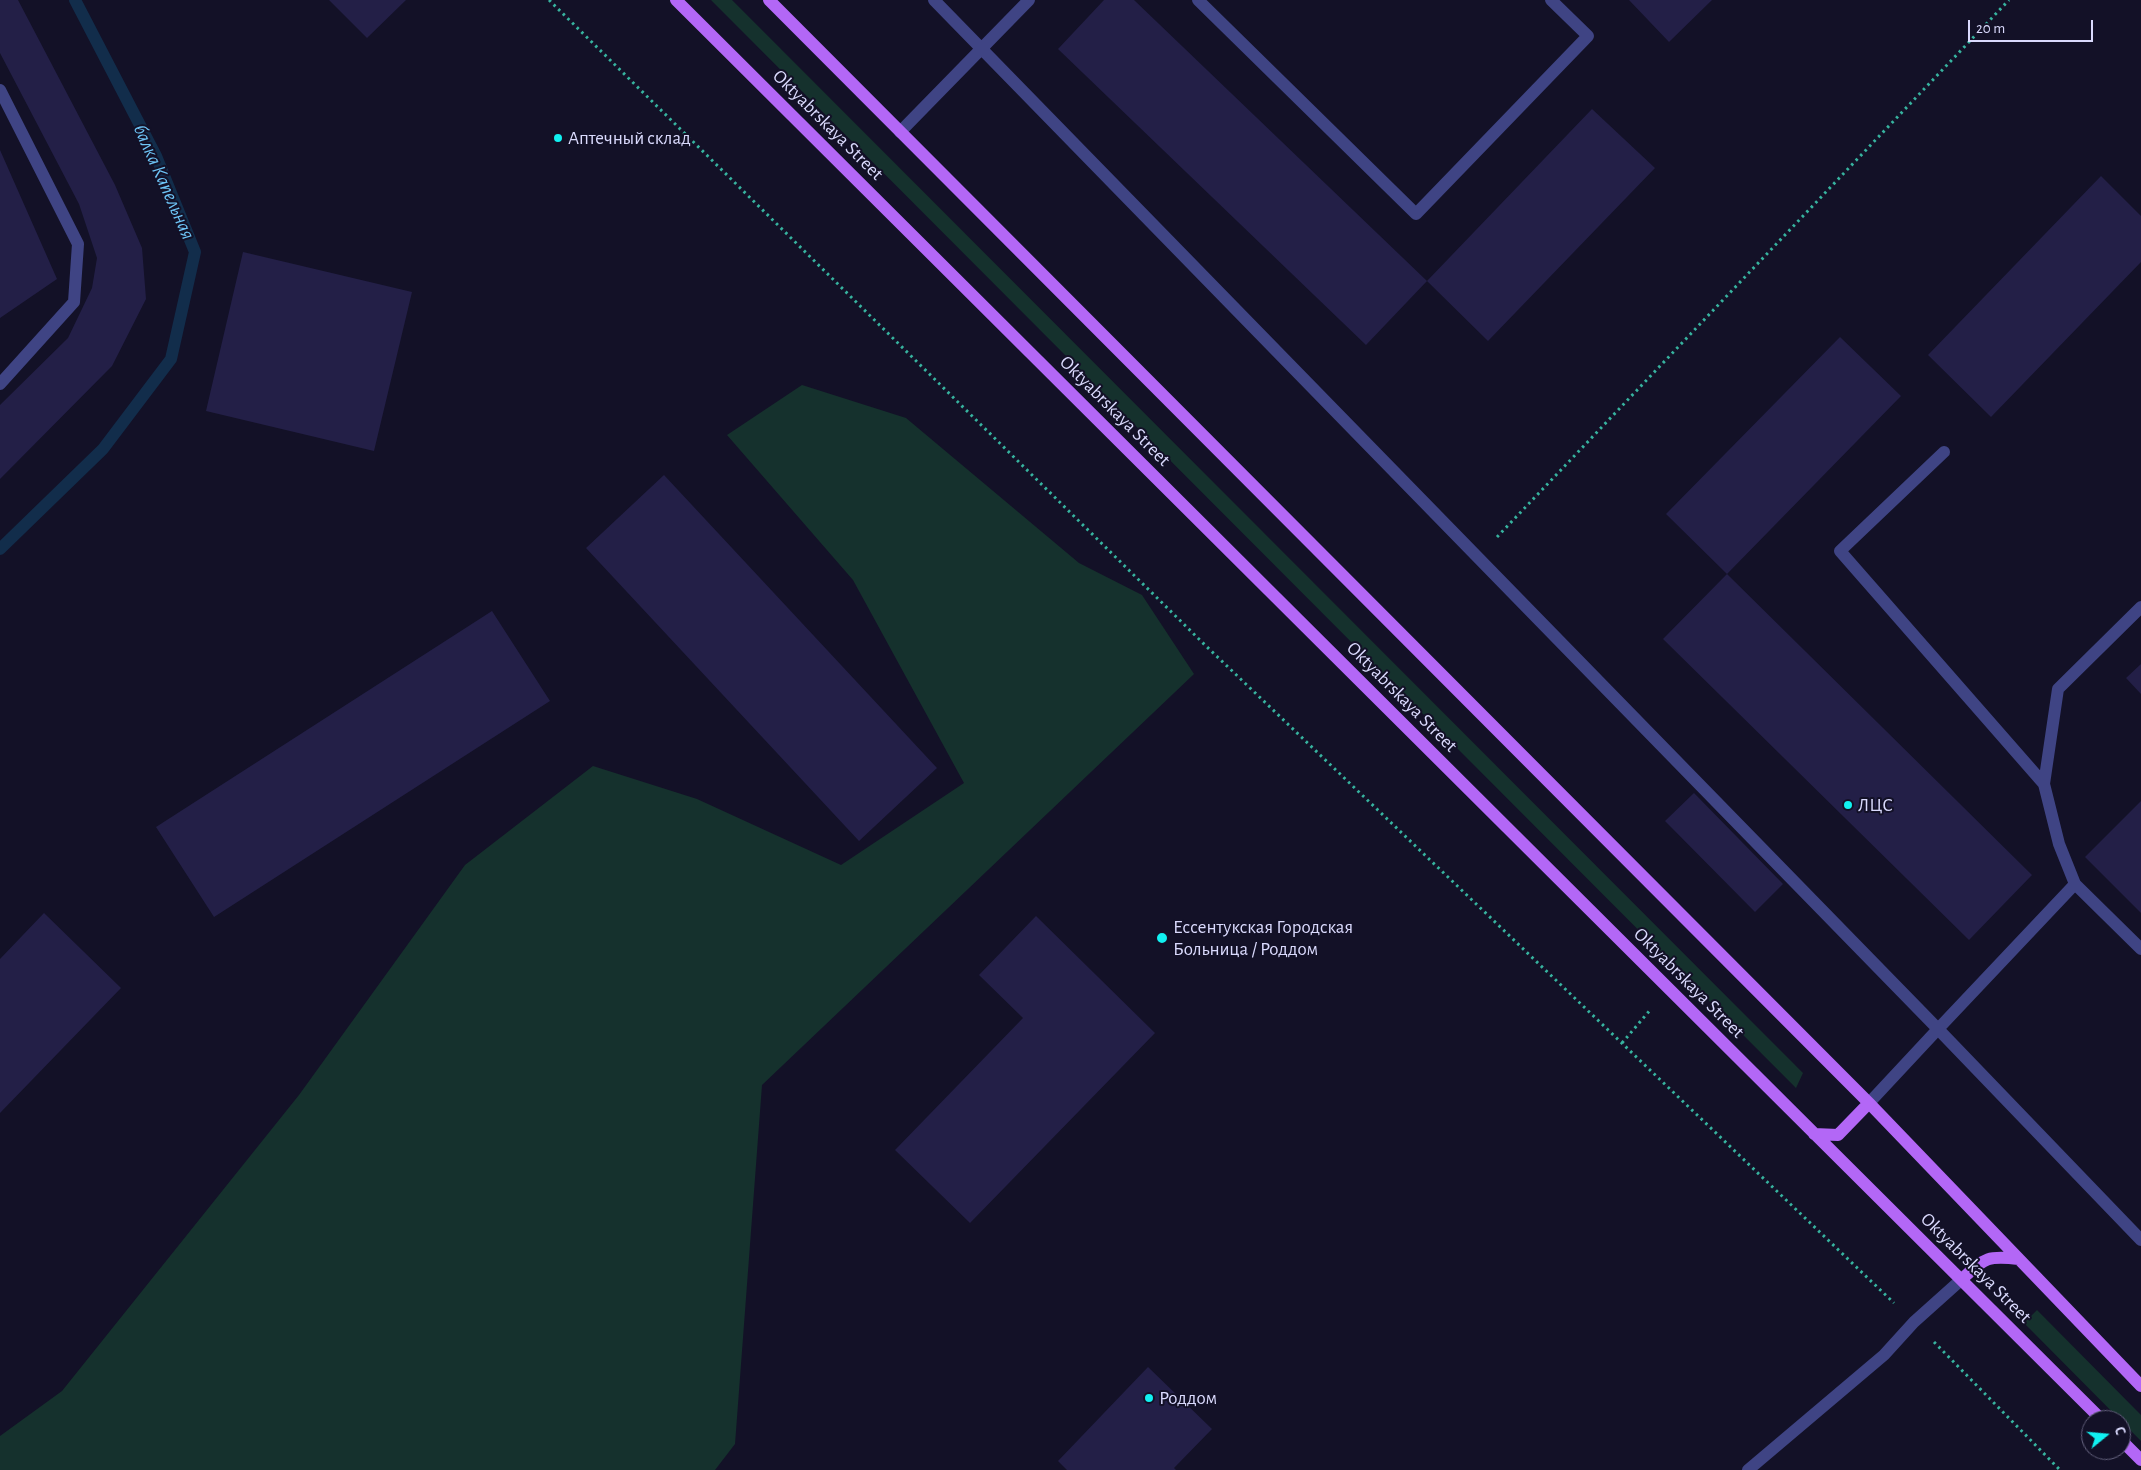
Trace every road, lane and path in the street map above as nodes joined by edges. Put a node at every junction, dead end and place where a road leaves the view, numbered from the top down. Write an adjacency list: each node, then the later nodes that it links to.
1 (549, 0): 25 (path)
2 (676, 0): 21 (main road, Oktyabrskaya Street)
3 (770, 0): 11 (main road, Oktyabrskaya Street)
4 (934, 0): 9 (lane)
5 (1028, 0): 9 (lane)
6 (1198, 0): 7 (lane)
7 (1551, 0)
8 (2009, 0): 14 (path)
9 (981, 49): 11 (lane); 14 (lane)
10 (0, 90): 12 (lane)
11 (900, 132): 20 (main road, Oktyabrskaya Street)
12 (0, 384)
13 (1944, 452): 16 (lane)
14 (1477, 559): 19 (lane)
15 (2141, 607): 16 (lane)
16 (2044, 784): 17 (lane)
17 (2075, 884): 18 (lane); 19 (lane)
18 (2141, 949)
19 (1938, 1030): 20 (lane); 22 (lane)
20 (1869, 1103): 21 (main road); 23 (main road, Oktyabrskaya Street)
21 (1814, 1134): 24 (main road, Oktyabrskaya Street)
22 (2141, 1240)
23 (2019, 1259): 24 (main road); 26 (main road, Oktyabrskaya Street)
24 (1962, 1279): 25 (lane); 27 (main road, Oktyabrskaya Street)
25 (1914, 1322): 30 (lane); 31 (path)
26 (2141, 1386)
27 (2092, 1410)
28 (2131, 1450): 29 (main road)
29 (2141, 1460)
30 (1748, 1470)
31 (2060, 1470)

